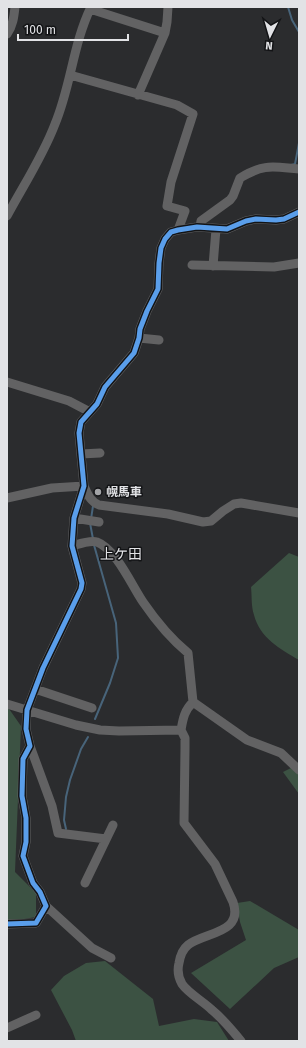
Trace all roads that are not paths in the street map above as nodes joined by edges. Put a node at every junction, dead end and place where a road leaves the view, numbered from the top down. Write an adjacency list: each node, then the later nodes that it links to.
1 (15, 7): 5 (street)
2 (168, 7): 4 (street)
3 (91, 8): 4 (street); 6 (street)
4 (165, 33): 7 (street)
5 (7, 34)
6 (70, 75): 7 (street); 10 (street)
7 (138, 95): 13 (street)
8 (299, 169): 11 (street)
9 (299, 212): 12 (street)
10 (7, 216)
11 (200, 228): 12 (street); 13 (street)
12 (216, 229): 16 (street)
13 (178, 230): 17 (street)
14 (299, 264): 16 (street)
15 (192, 265): 16 (street)
16 (213, 266)
17 (139, 338): 18 (street); 20 (street)
18 (159, 340)
19 (7, 382): 20 (street)
20 (90, 412): 22 (street)
21 (100, 453): 22 (street)
22 (81, 454): 23 (street)
23 (84, 486): 24 (street); 25 (street); 26 (street)
24 (7, 498)
25 (299, 513)
26 (74, 518): 27 (street); 28 (street)
27 (99, 522)
28 (72, 546): 29 (street); 30 (street)
29 (35, 689): 32 (street); 33 (street)
30 (193, 702): 34 (street); 36 (street)
31 (7, 704): 33 (street)
32 (92, 708)
33 (27, 710): 34 (street); 35 (street)
34 (181, 730): 45 (street)
35 (30, 746): 38 (street); 40 (street)
36 (299, 770)
37 (113, 825): 38 (street)
38 (106, 839): 39 (street)
39 (85, 883)
40 (46, 906): 41 (street); 42 (street)
41 (7, 924)
42 (111, 958)
43 (36, 1015): 44 (street)
44 (7, 1028)
45 (241, 1041)

